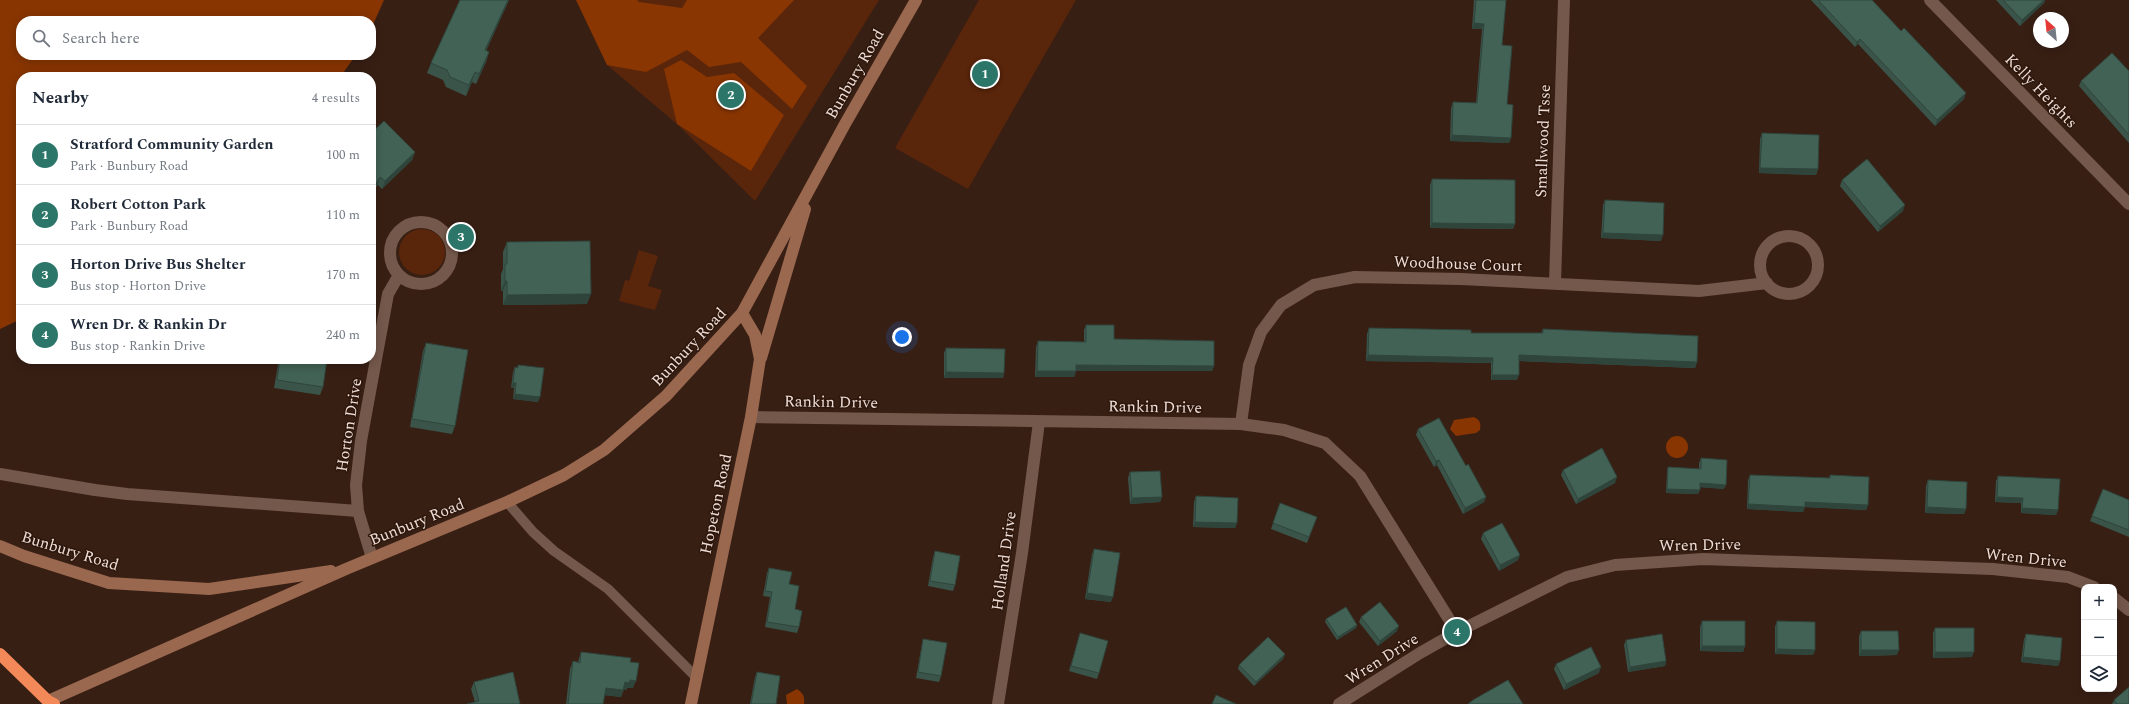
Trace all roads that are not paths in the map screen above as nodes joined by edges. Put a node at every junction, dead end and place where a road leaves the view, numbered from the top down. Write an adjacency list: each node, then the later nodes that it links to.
1 (916, 0): 4 (main road, Bunbury Road)
2 (1564, 0): 8 (street, Smallwood Tsse)
3 (1930, 0): 5 (street, Kelly Heights)
4 (814, 182): 9 (main road, Bunbury Road); 11 (main road)
5 (2129, 204)
6 (399, 275): 6 (street); 10 (street, Horton Drive)
7 (1766, 283): 7 (street); 8 (street, Woodhouse Court)
8 (1555, 284): 15 (street, Woodhouse Court)
9 (742, 313): 11 (main road, Hopeton Road); 17 (main road, Bunbury Road)
10 (376, 358)
11 (760, 359): 13 (main road, Hopeton Road)
12 (375, 364): 18 (street, Horton Drive)
13 (751, 417): 14 (street, Rankin Drive); 27 (main road, Hopeton Road)
14 (1039, 422): 15 (street, Rankin Drive); 30 (street, Holland Drive)
15 (1241, 424): 25 (street, Rankin Drive)
16 (0, 474): 18 (street)
17 (507, 502): 20 (main road, Bunbury Road); 27 (lane)
18 (358, 511): 20 (street, Horton Drive)
19 (0, 546): 21 (main road, Bunbury Road)
20 (372, 558): 21 (main road, Bunbury Road)
21 (346, 568): 28 (main road, Bunbury Road)
22 (2086, 584): 25 (street, Wren Drive)
23 (2117, 600): 24 (street)
24 (2129, 610)
25 (1457, 632): 31 (street, Wren Drive)
26 (0, 654): 28 (highway)
27 (696, 676): 29 (main road, Hopeton Road)
28 (50, 703)
29 (691, 704)
30 (998, 704)
31 (1340, 704)

